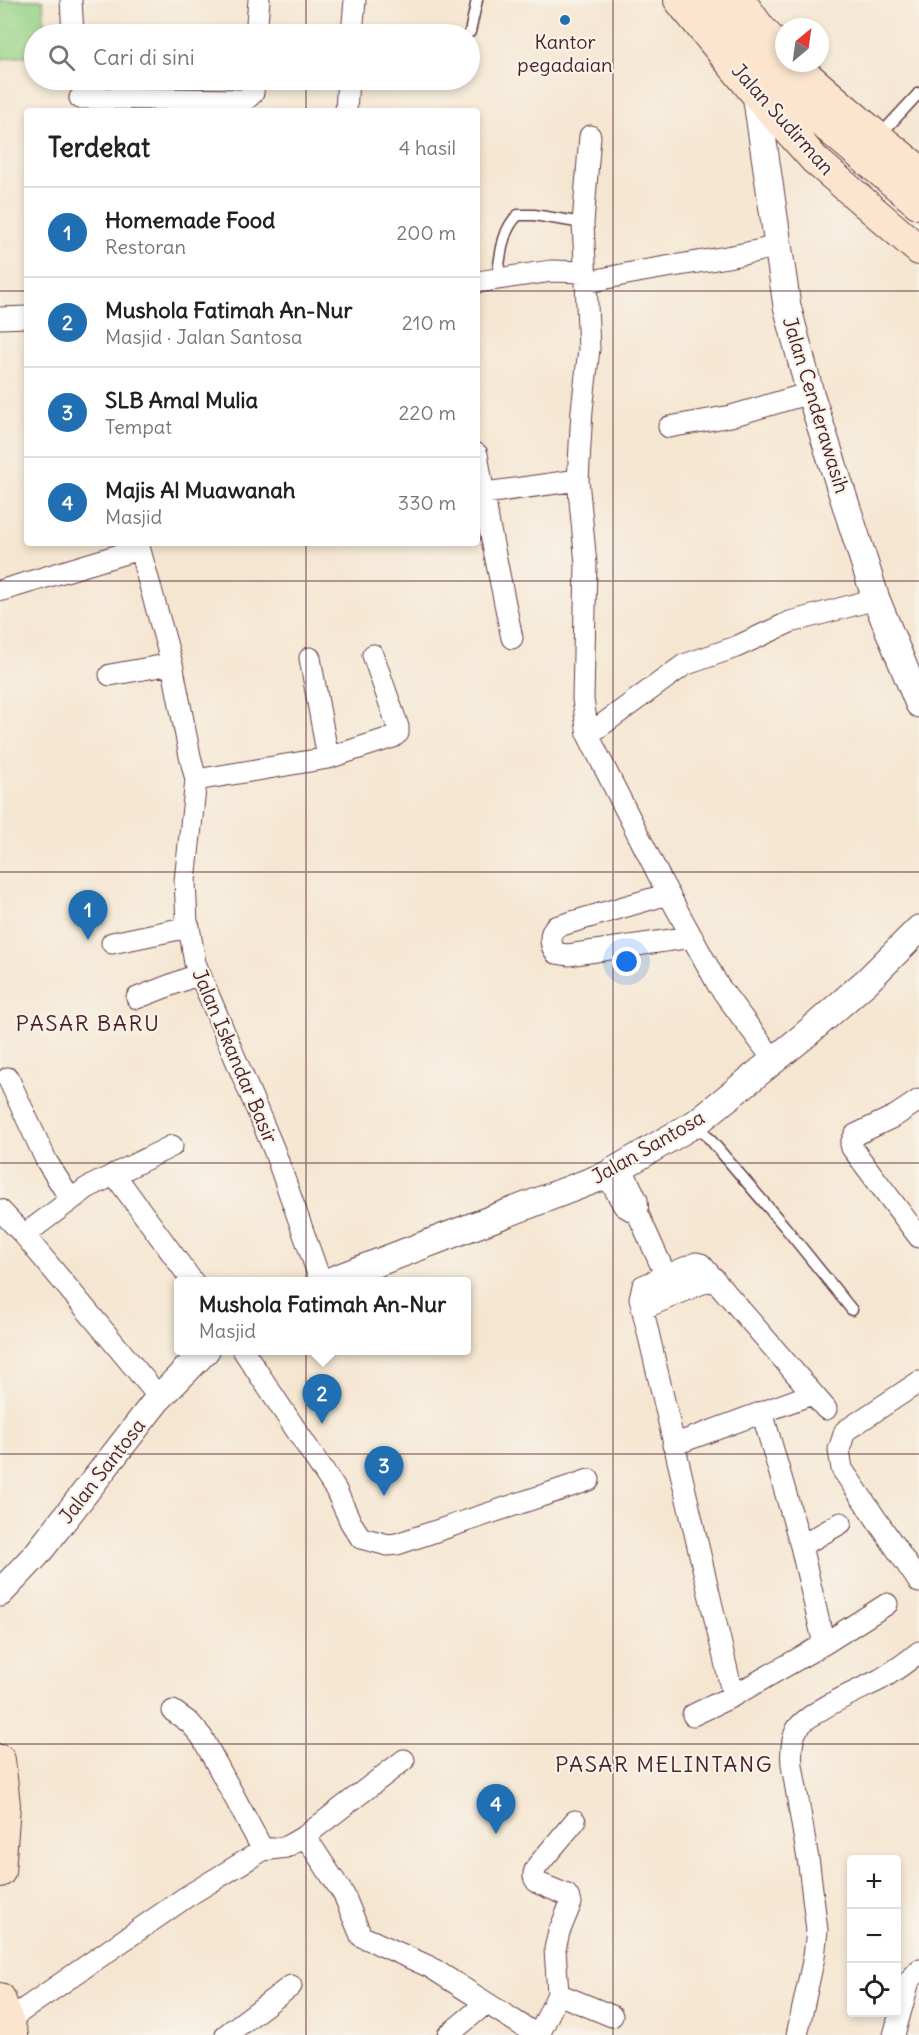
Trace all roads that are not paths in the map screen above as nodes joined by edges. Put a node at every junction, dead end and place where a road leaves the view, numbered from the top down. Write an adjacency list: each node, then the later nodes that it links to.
1 (71, 0): 7 (street)
2 (259, 0): 8 (street)
3 (355, 0): 9 (street)
4 (477, 0): 10 (lane)
5 (740, 0): 11 (main road, Jalan Sudirman)
6 (689, 1): 12 (main road, Jalan Sudirman)
7 (72, 24)
8 (256, 24)
9 (353, 24)
10 (472, 24)
11 (775, 69)
12 (775, 71)
13 (776, 72): 20 (main road, Jalan Sudirman); 22 (main road, Jalan Sudirman); 24 (street, Jalan Cenderawasih); 25 (main road, Jalan Sudirman)
14 (253, 90): 17 (street)
15 (347, 90): 18 (street)
16 (919, 93): 20 (lane)
17 (79, 96)
18 (346, 108)
19 (590, 136): 23 (street)
20 (878, 137): 21 (main road, Jalan Sudirman)
21 (919, 170)
22 (919, 204)
23 (583, 223): 26 (street); 27 (lane)
24 (777, 246): 26 (street); 30 (street, Jalan Cenderawasih)
25 (919, 250)
26 (586, 277): 27 (street); 33 (street)
27 (487, 280)
28 (0, 318): 29 (street)
29 (24, 318)
30 (810, 393): 31 (street); 37 (street, Jalan Cenderawasih)
31 (669, 427)
32 (480, 469): 34 (street)
33 (578, 480): 34 (street); 45 (street)
34 (485, 493): 38 (street)
35 (138, 546): 36 (street); 41 (street, Jalan Iskandar Basir)
36 (3, 590)
37 (876, 599): 43 (street, Jalan Cenderawasih); 45 (street)
38 (512, 638)
39 (373, 655): 46 (street)
40 (310, 658): 46 (street)
41 (172, 664): 42 (street); 47 (street, Jalan Iskandar Basir)
42 (110, 675)
43 (914, 678): 44 (street, Jalan Cenderawasih)
44 (919, 704)
45 (588, 735): 48 (street)
46 (328, 758): 47 (street)
47 (196, 780): 49 (street, Jalan Iskandar Basir)
48 (668, 894): 51 (street); 51 (street)
49 (189, 927): 52 (street); 53 (street, Jalan Iskandar Basir)
50 (919, 929): 55 (street, Jalan Santosa)
51 (692, 937): 55 (street)
52 (112, 943)
53 (199, 974): 54 (street); 68 (street, Jalan Iskandar Basir)
54 (137, 998)
55 (772, 1059): 58 (street, Jalan Santosa)
56 (8, 1078): 62 (street)
57 (919, 1100): 65 (street)
58 (696, 1123): 60 (street, Jalan Santosa); 72 (lane)
59 (172, 1146): 61 (street)
60 (614, 1171): 66 (street); 69 (street, Jalan Santosa)
61 (114, 1174): 62 (street); 67 (street)
62 (71, 1200): 64 (street)
63 (0, 1210): 64 (street)
64 (24, 1235): 76 (street)
65 (919, 1237)
66 (666, 1276): 70 (street); 71 (street)
67 (190, 1277)
68 (320, 1277)
69 (337, 1277)
70 (714, 1278): 71 (street); 77 (street)
71 (642, 1309): 78 (street)
72 (852, 1310)
73 (201, 1355): 76 (street, Jalan Santosa)
74 (246, 1355): 79 (street)
75 (919, 1382): 82 (street)
76 (159, 1397): 83 (street, Jalan Santosa)
77 (762, 1412): 78 (street); 81 (street)
78 (673, 1445): 87 (street)
79 (589, 1480)
80 (841, 1523): 81 (street)
81 (801, 1546): 85 (street)
82 (919, 1582)
83 (0, 1593)
84 (887, 1604): 85 (street)
85 (824, 1644): 87 (street)
86 (919, 1652): 105 (street)
87 (733, 1696): 89 (street)
88 (173, 1711): 94 (street)
89 (693, 1715)
90 (0, 1760): 95 (main road)
91 (404, 1760): 93 (street)
92 (575, 1821): 98 (street)
93 (305, 1836): 94 (street); 99 (street)
94 (263, 1850): 101 (street)
95 (0, 1872)
96 (919, 1970): 106 (street)
97 (291, 1986): 102 (street)
98 (558, 1994): 100 (street); 104 (street)
99 (485, 2004): 103 (street); 104 (street)
100 (612, 2016)
101 (7, 2018)
102 (226, 2035)
103 (448, 2035)
104 (538, 2035)
105 (797, 2035)
106 (894, 2035)

